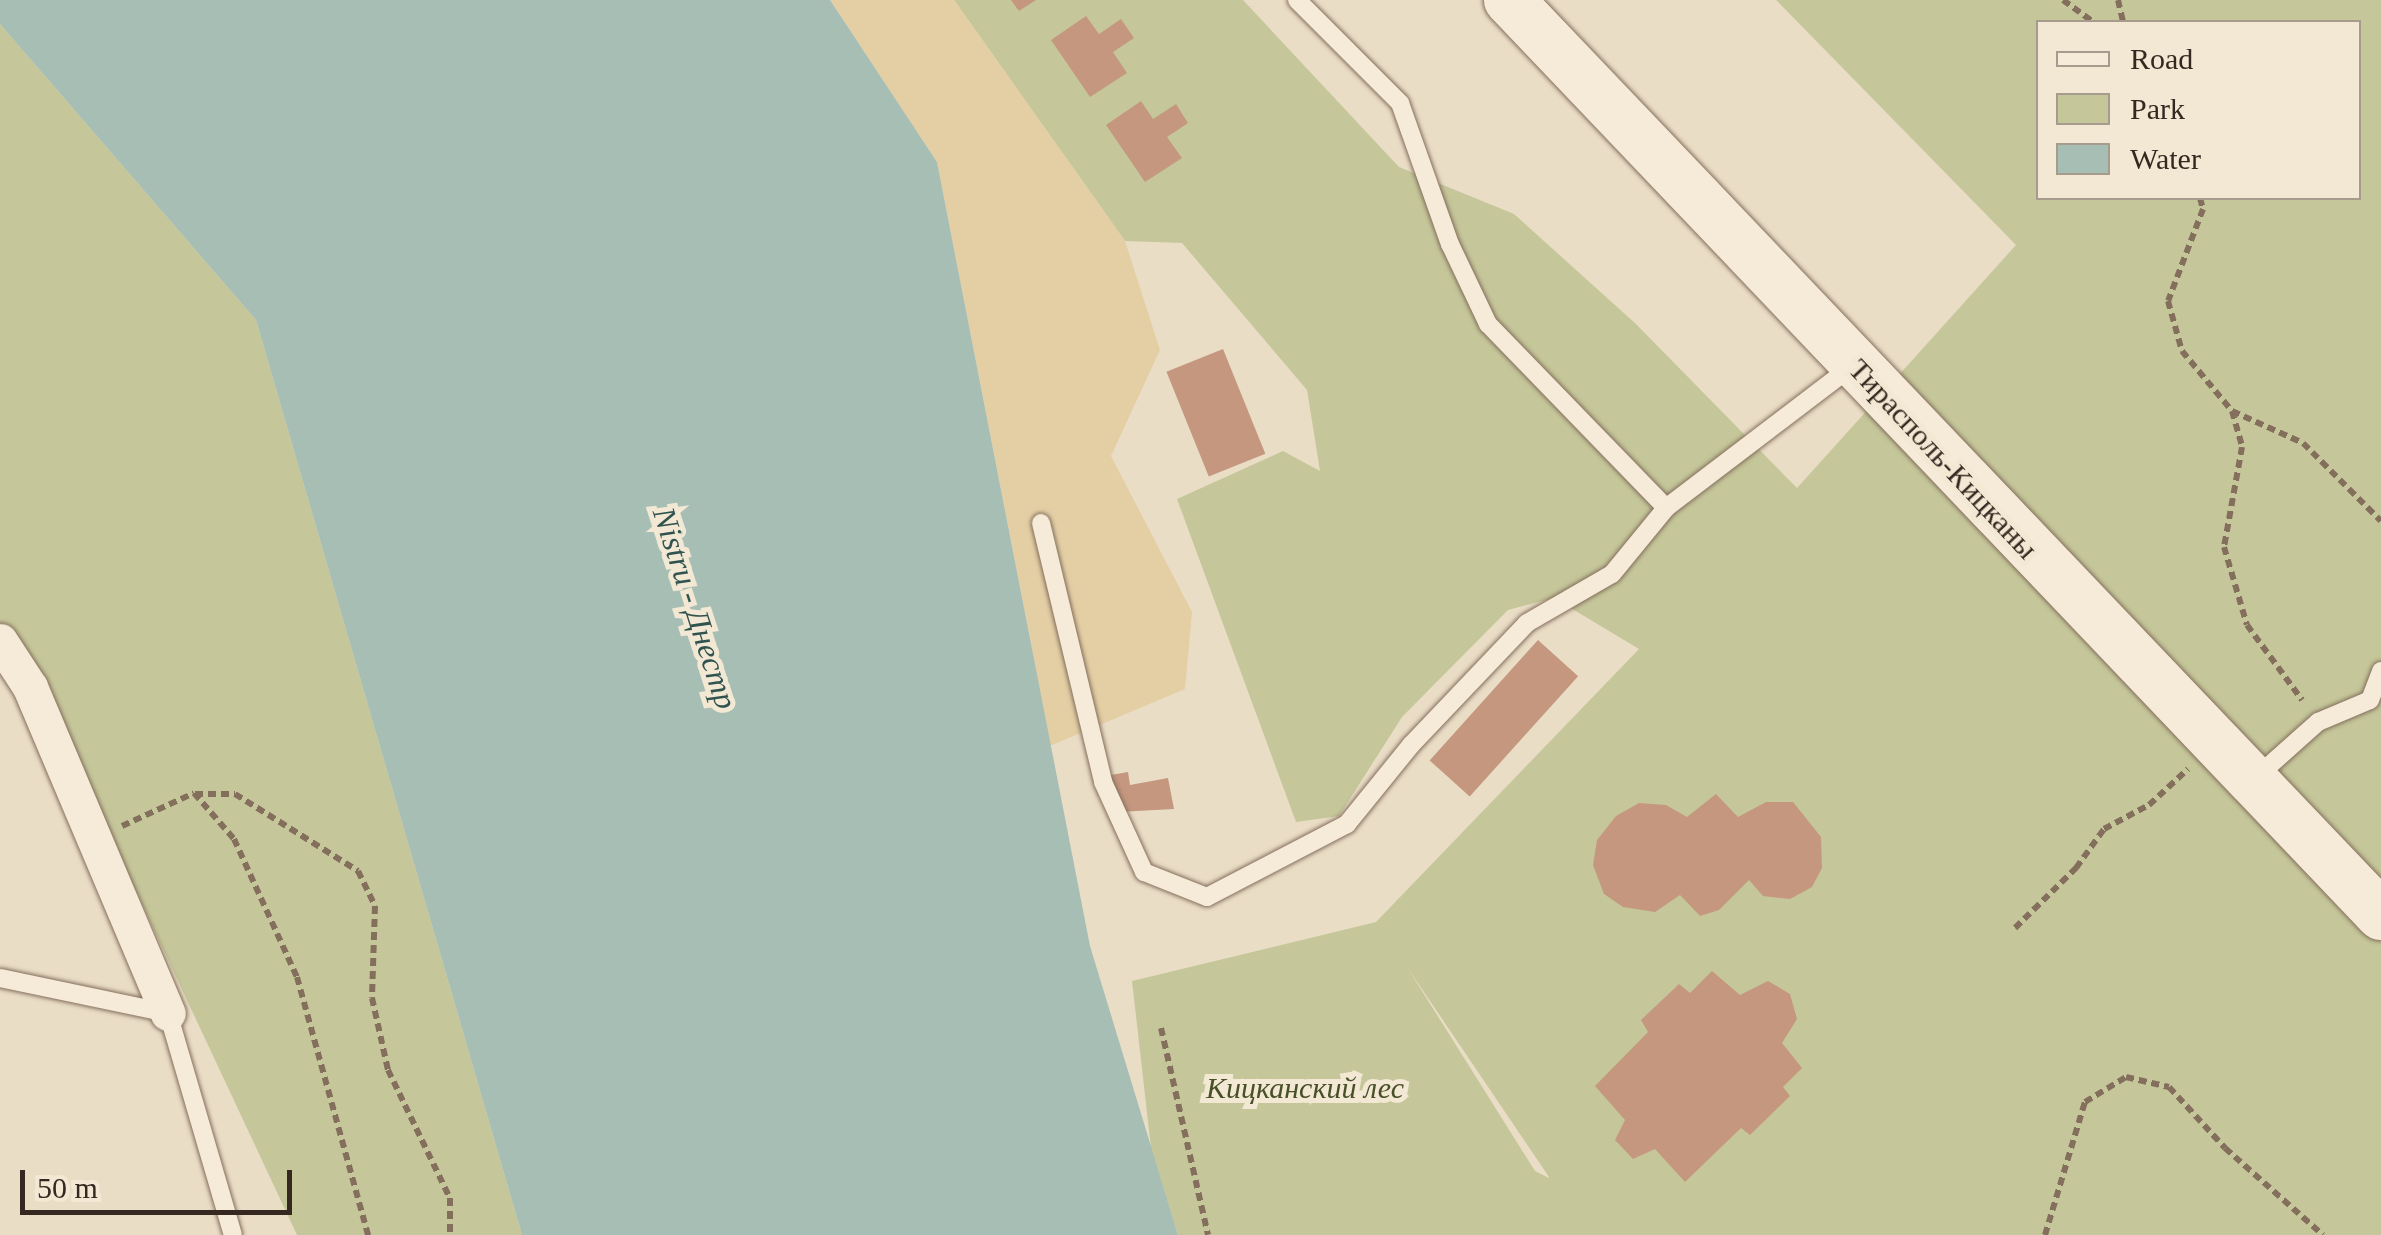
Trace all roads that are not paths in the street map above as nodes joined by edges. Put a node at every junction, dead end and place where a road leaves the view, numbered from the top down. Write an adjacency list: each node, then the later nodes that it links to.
1 (1296, 0): 4 (lane)
2 (1509, 0): 3 (street, Тирасполь-Кицканы)
3 (1854, 365): 4 (lane); 8 (street, Тирасполь-Кицканы)
4 (1666, 508): 5 (lane)
5 (1041, 523)
6 (0, 641): 11 (street)
7 (2381, 671): 8 (lane)
8 (2234, 766): 9 (street, Тирасполь-Кицканы)
9 (2381, 915)
10 (0, 978): 11 (lane)
11 (168, 1014): 12 (lane)
12 (234, 1235)

